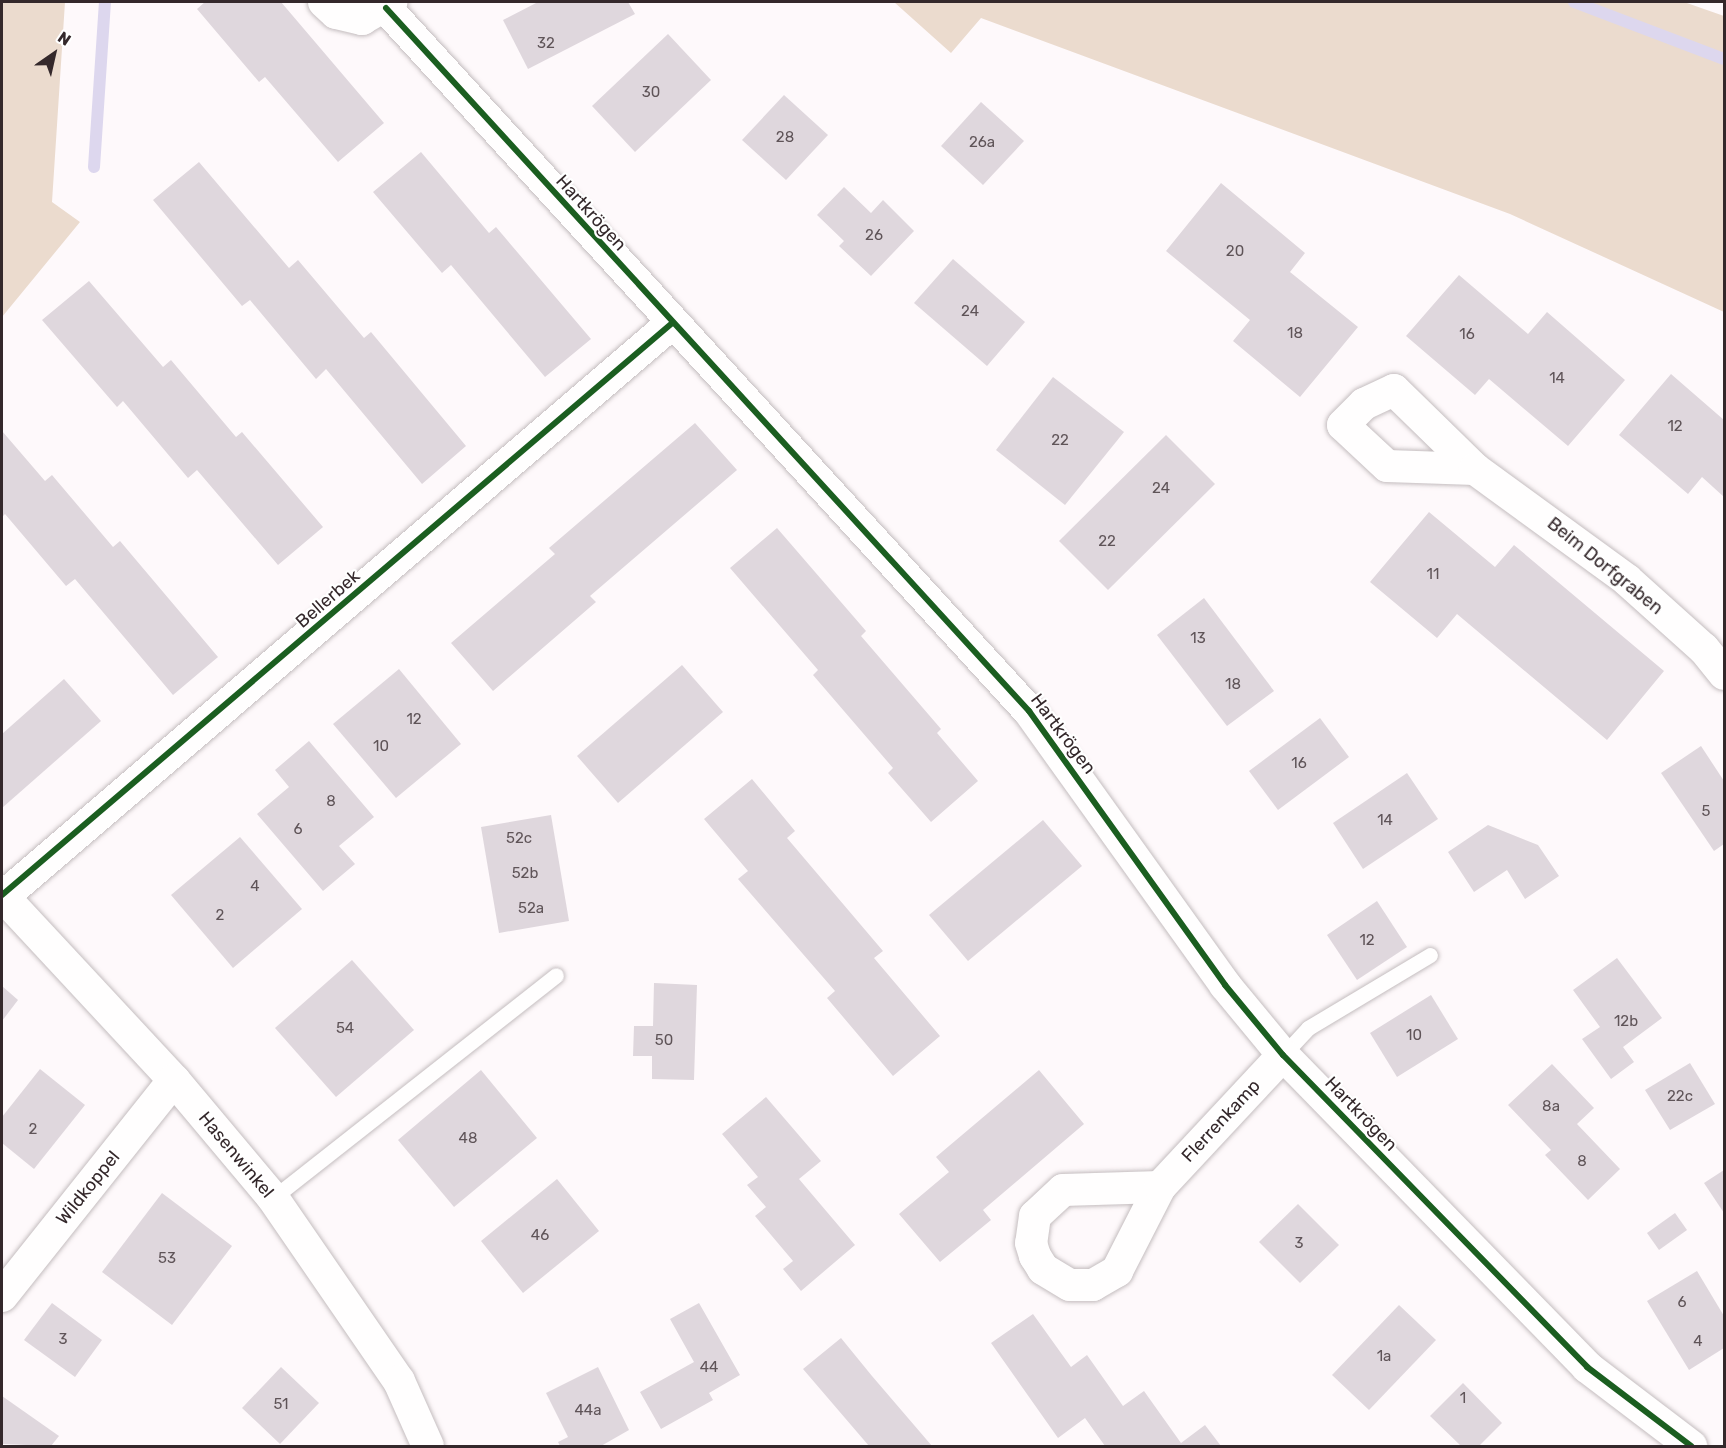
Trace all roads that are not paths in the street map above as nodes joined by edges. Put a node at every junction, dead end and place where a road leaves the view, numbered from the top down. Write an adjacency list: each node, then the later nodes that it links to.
1 (324, 2): 2 (street, Hartkrögen)
2 (388, 5): 3 (street, Hartkrögen)
3 (671, 324): 6 (street, Bellerbek); 9 (street, Hartkrögen)
4 (1475, 469): 5 (street, Beim Dorfgraben)
5 (1725, 674)
6 (2, 896): 10 (street, Hasenwinkel)
7 (1430, 955): 9 (lane)
8 (556, 975): 12 (lane)
9 (1283, 1055): 11 (street, Flerrenkamp); 15 (street, Hartkrögen)
10 (174, 1080): 12 (street, Hasenwinkel); 13 (street, Wildkoppel)
11 (1160, 1187)
12 (273, 1198): 14 (street, Hasenwinkel)
13 (2, 1296)
14 (428, 1446)
15 (1691, 1446)

